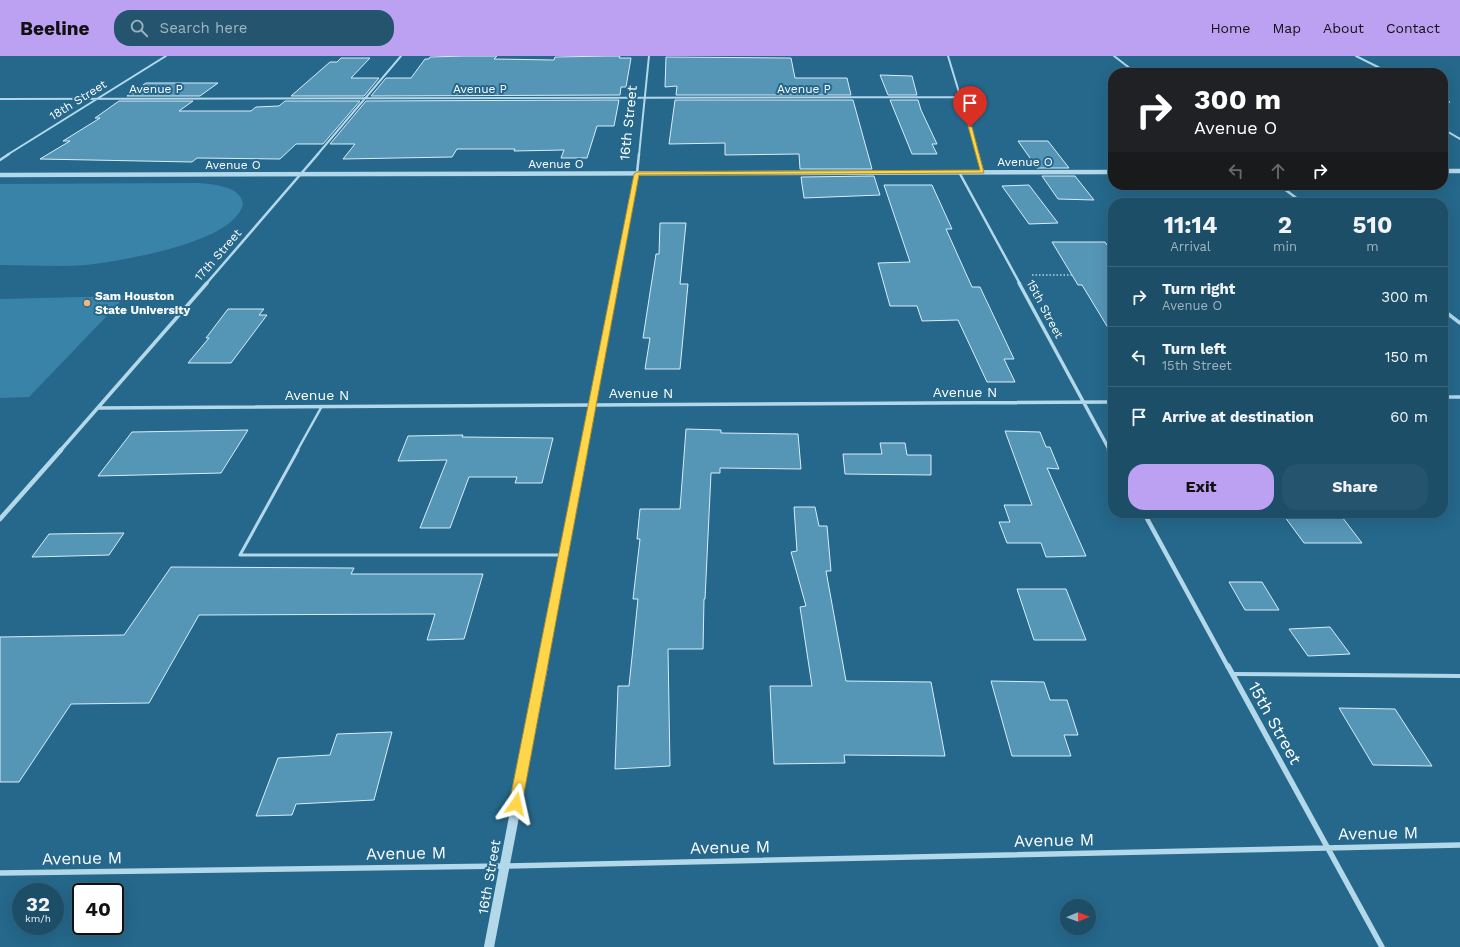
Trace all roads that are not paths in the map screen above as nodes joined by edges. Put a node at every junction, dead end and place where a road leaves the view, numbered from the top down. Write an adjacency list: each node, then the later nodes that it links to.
1 (166, 56): 9 (street, 18th Street)
2 (401, 56): 10 (street, 17th Street)
3 (649, 56): 11 (street, 16th Street)
4 (948, 56): 12 (street)
5 (1114, 56): 7 (street)
6 (1356, 56): 8 (street)
7 (1130, 68)
8 (1380, 68)
9 (98, 98): 10 (street, Avenue P); 13 (street, Avenue P); 16 (street, 18th Street)
10 (366, 98): 11 (street, Avenue P); 24 (street, 17th Street)
11 (643, 98): 12 (street, Avenue P); 23 (street, 16th Street)
12 (961, 98): 20 (street)
13 (0, 99)
14 (1448, 132): 15 (street)
15 (1460, 139)
16 (0, 160)
17 (1448, 171): 18 (street)
18 (1460, 171)
19 (960, 172): 20 (street, Avenue O); 23 (street, Avenue O); 32 (street, 15th Street)
20 (983, 172): 21 (street, Avenue O)
21 (1108, 172)
22 (0, 174): 24 (street, Avenue O)
23 (637, 174): 24 (street, Avenue O); 33 (street, 16th Street)
24 (301, 175): 35 (street, 17th Street)
25 (1286, 190): 26 (street)
26 (1297, 198)
27 (1448, 314): 28 (street)
28 (1460, 323)
29 (1448, 397): 30 (street)
30 (1460, 397)
31 (1108, 402): 32 (street, Avenue N)
32 (1084, 403): 33 (street, Avenue N); 36 (street, 15th Street)
33 (592, 404): 34 (street, Avenue N); 39 (street, 16th Street)
34 (322, 406): 35 (street, Avenue N); 39 (lane)
35 (98, 408): 38 (street, 17th Street)
36 (1108, 447)
37 (1147, 518): 40 (street, 15th Street)
38 (0, 519)
39 (563, 555): 44 (street, 16th Street)
40 (1232, 674): 41 (lane); 43 (street, 15th Street)
41 (1460, 676)
42 (1460, 845): 43 (street, Avenue M)
43 (1328, 848): 44 (street, Avenue M); 47 (street, 15th Street)
44 (504, 866): 45 (street, Avenue M); 46 (street, 16th Street)
45 (0, 873)
46 (489, 947)
47 (1382, 947)

